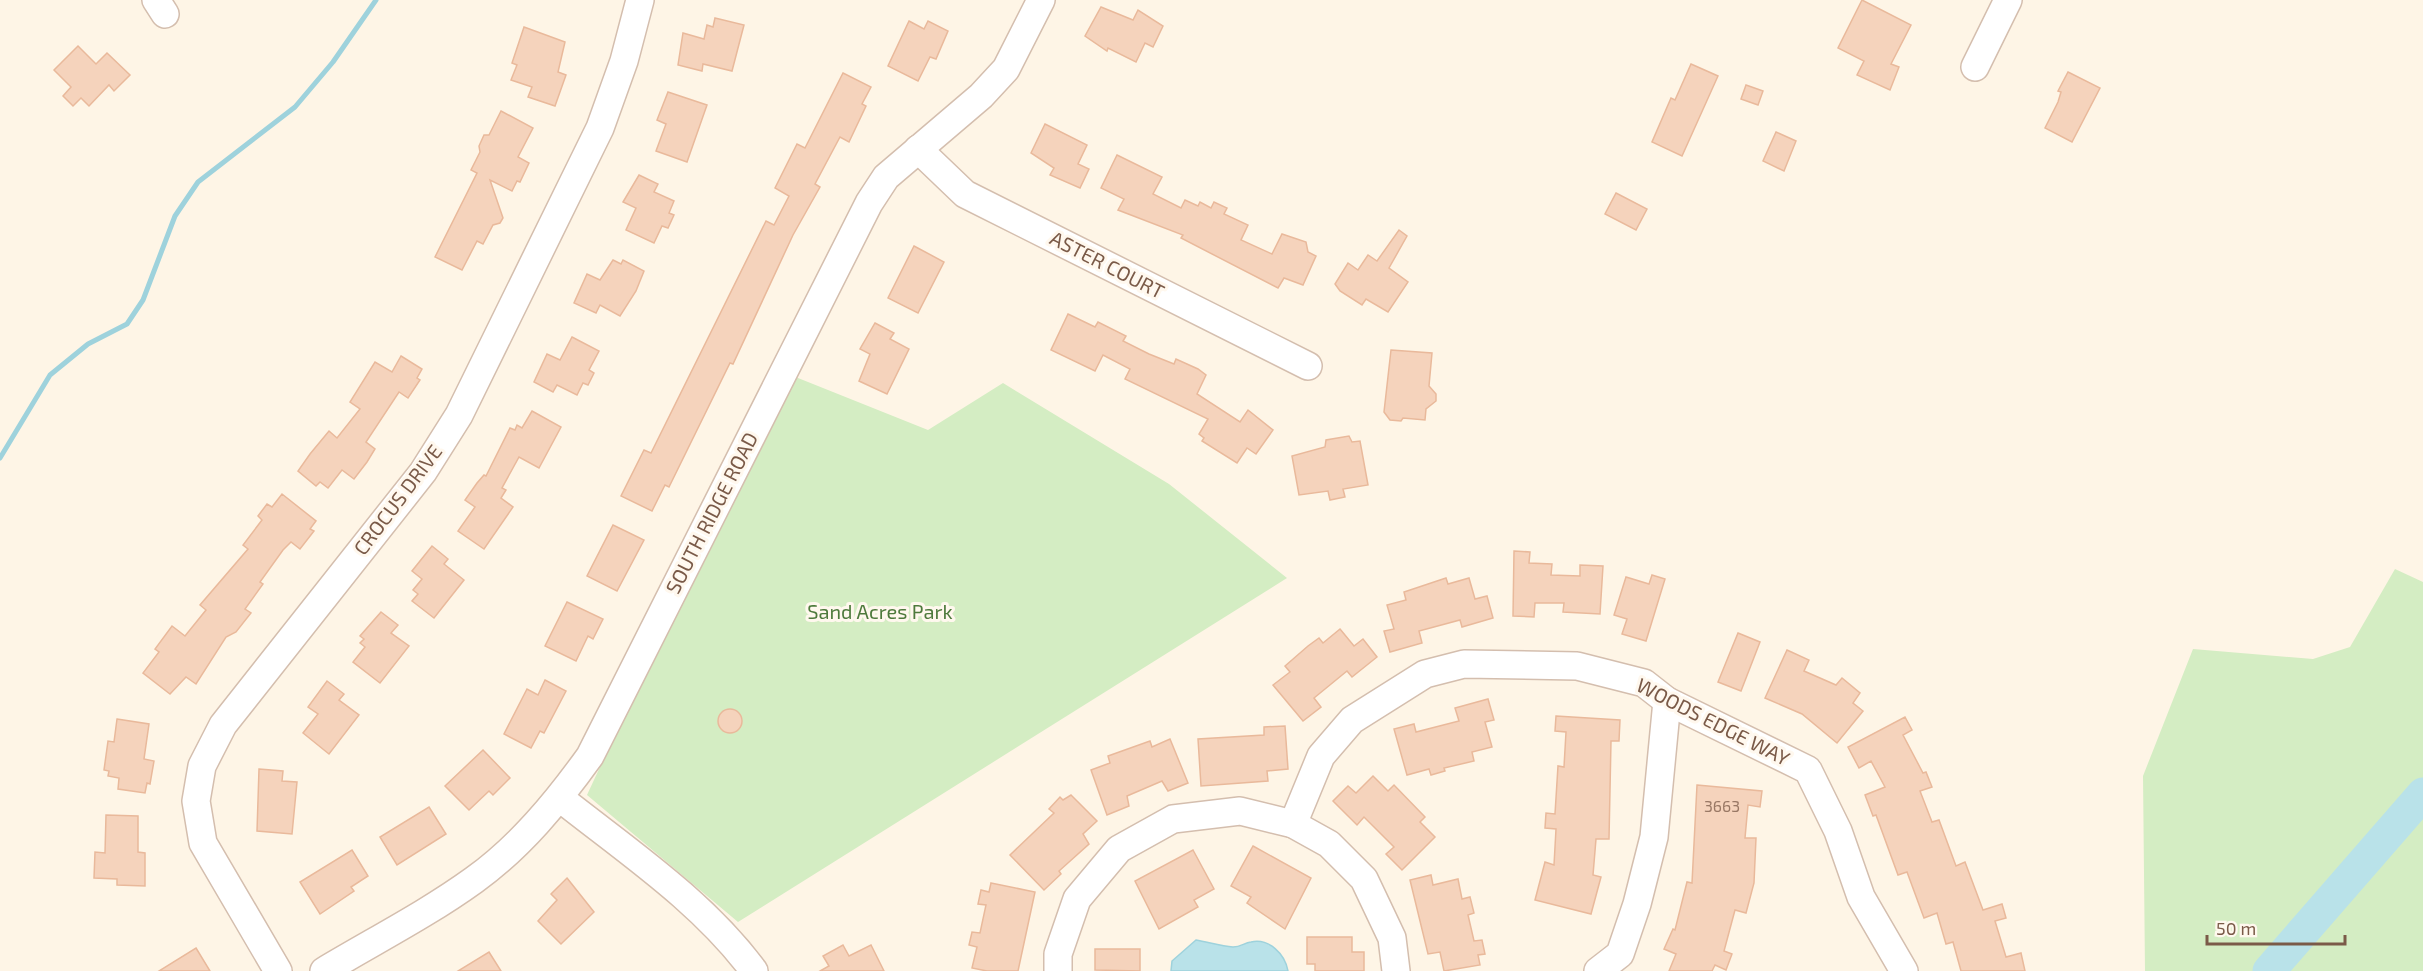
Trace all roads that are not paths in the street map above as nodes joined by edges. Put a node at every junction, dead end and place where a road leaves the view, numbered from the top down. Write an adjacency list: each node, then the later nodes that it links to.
1 (640, 0): 10 (street, CROCUS DRIVE)
2 (1041, 0): 5 (street, SOUTH RIDGE ROAD)
3 (2008, 0): 4 (street)
4 (1975, 67)
5 (918, 149): 6 (street, ASTER COURT); 8 (street, SOUTH RIDGE ROAD)
6 (1308, 366)
7 (1667, 702): 9 (street, WOODS EDGE WAY); 15 (street); 16 (street, WOODS EDGE WAY)
8 (560, 798): 11 (street, SOUTH RIDGE ROAD); 12 (street)
9 (1293, 824): 13 (street); 14 (street)
10 (278, 971)
11 (324, 971)
12 (754, 971)
13 (1058, 971)
14 (1396, 971)
15 (1598, 971)
16 (1904, 971)

